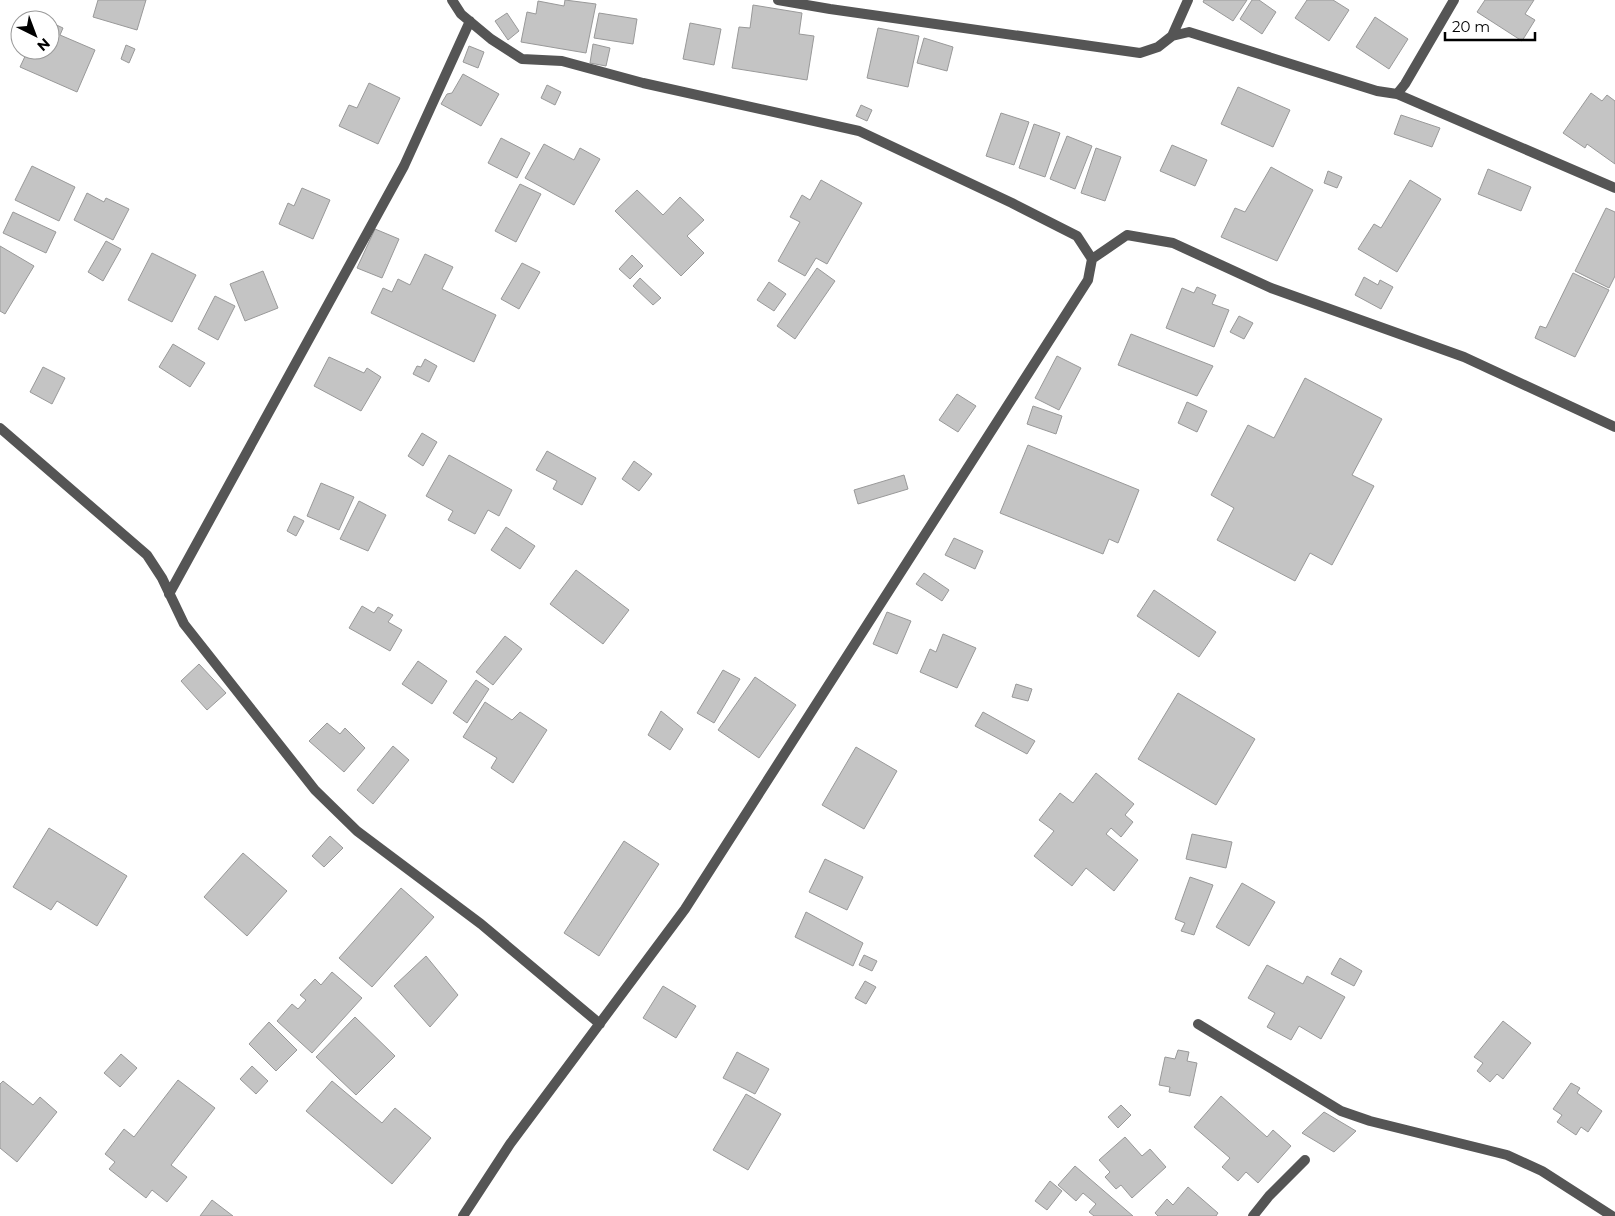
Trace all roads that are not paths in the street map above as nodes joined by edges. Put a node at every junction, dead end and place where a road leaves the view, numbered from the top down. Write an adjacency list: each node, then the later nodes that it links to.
1 (452, 0): 6 (street)
2 (465, 0): 6 (street)
3 (778, 0): 8 (street)
4 (1188, 0): 8 (street)
5 (1454, 0): 9 (street)
6 (461, 14): 7 (street)
7 (470, 21): 11 (street); 14 (street)
8 (1172, 36): 9 (street)
9 (1397, 94): 10 (street)
10 (1615, 188)
11 (1092, 259): 12 (street); 15 (street)
12 (1615, 427)
13 (0, 428): 14 (street)
14 (169, 594): 15 (street)
15 (600, 1024): 18 (street)
16 (1198, 1024): 20 (street)
17 (1305, 1160): 19 (street)
18 (463, 1216)
19 (1253, 1216)
20 (1612, 1216)

